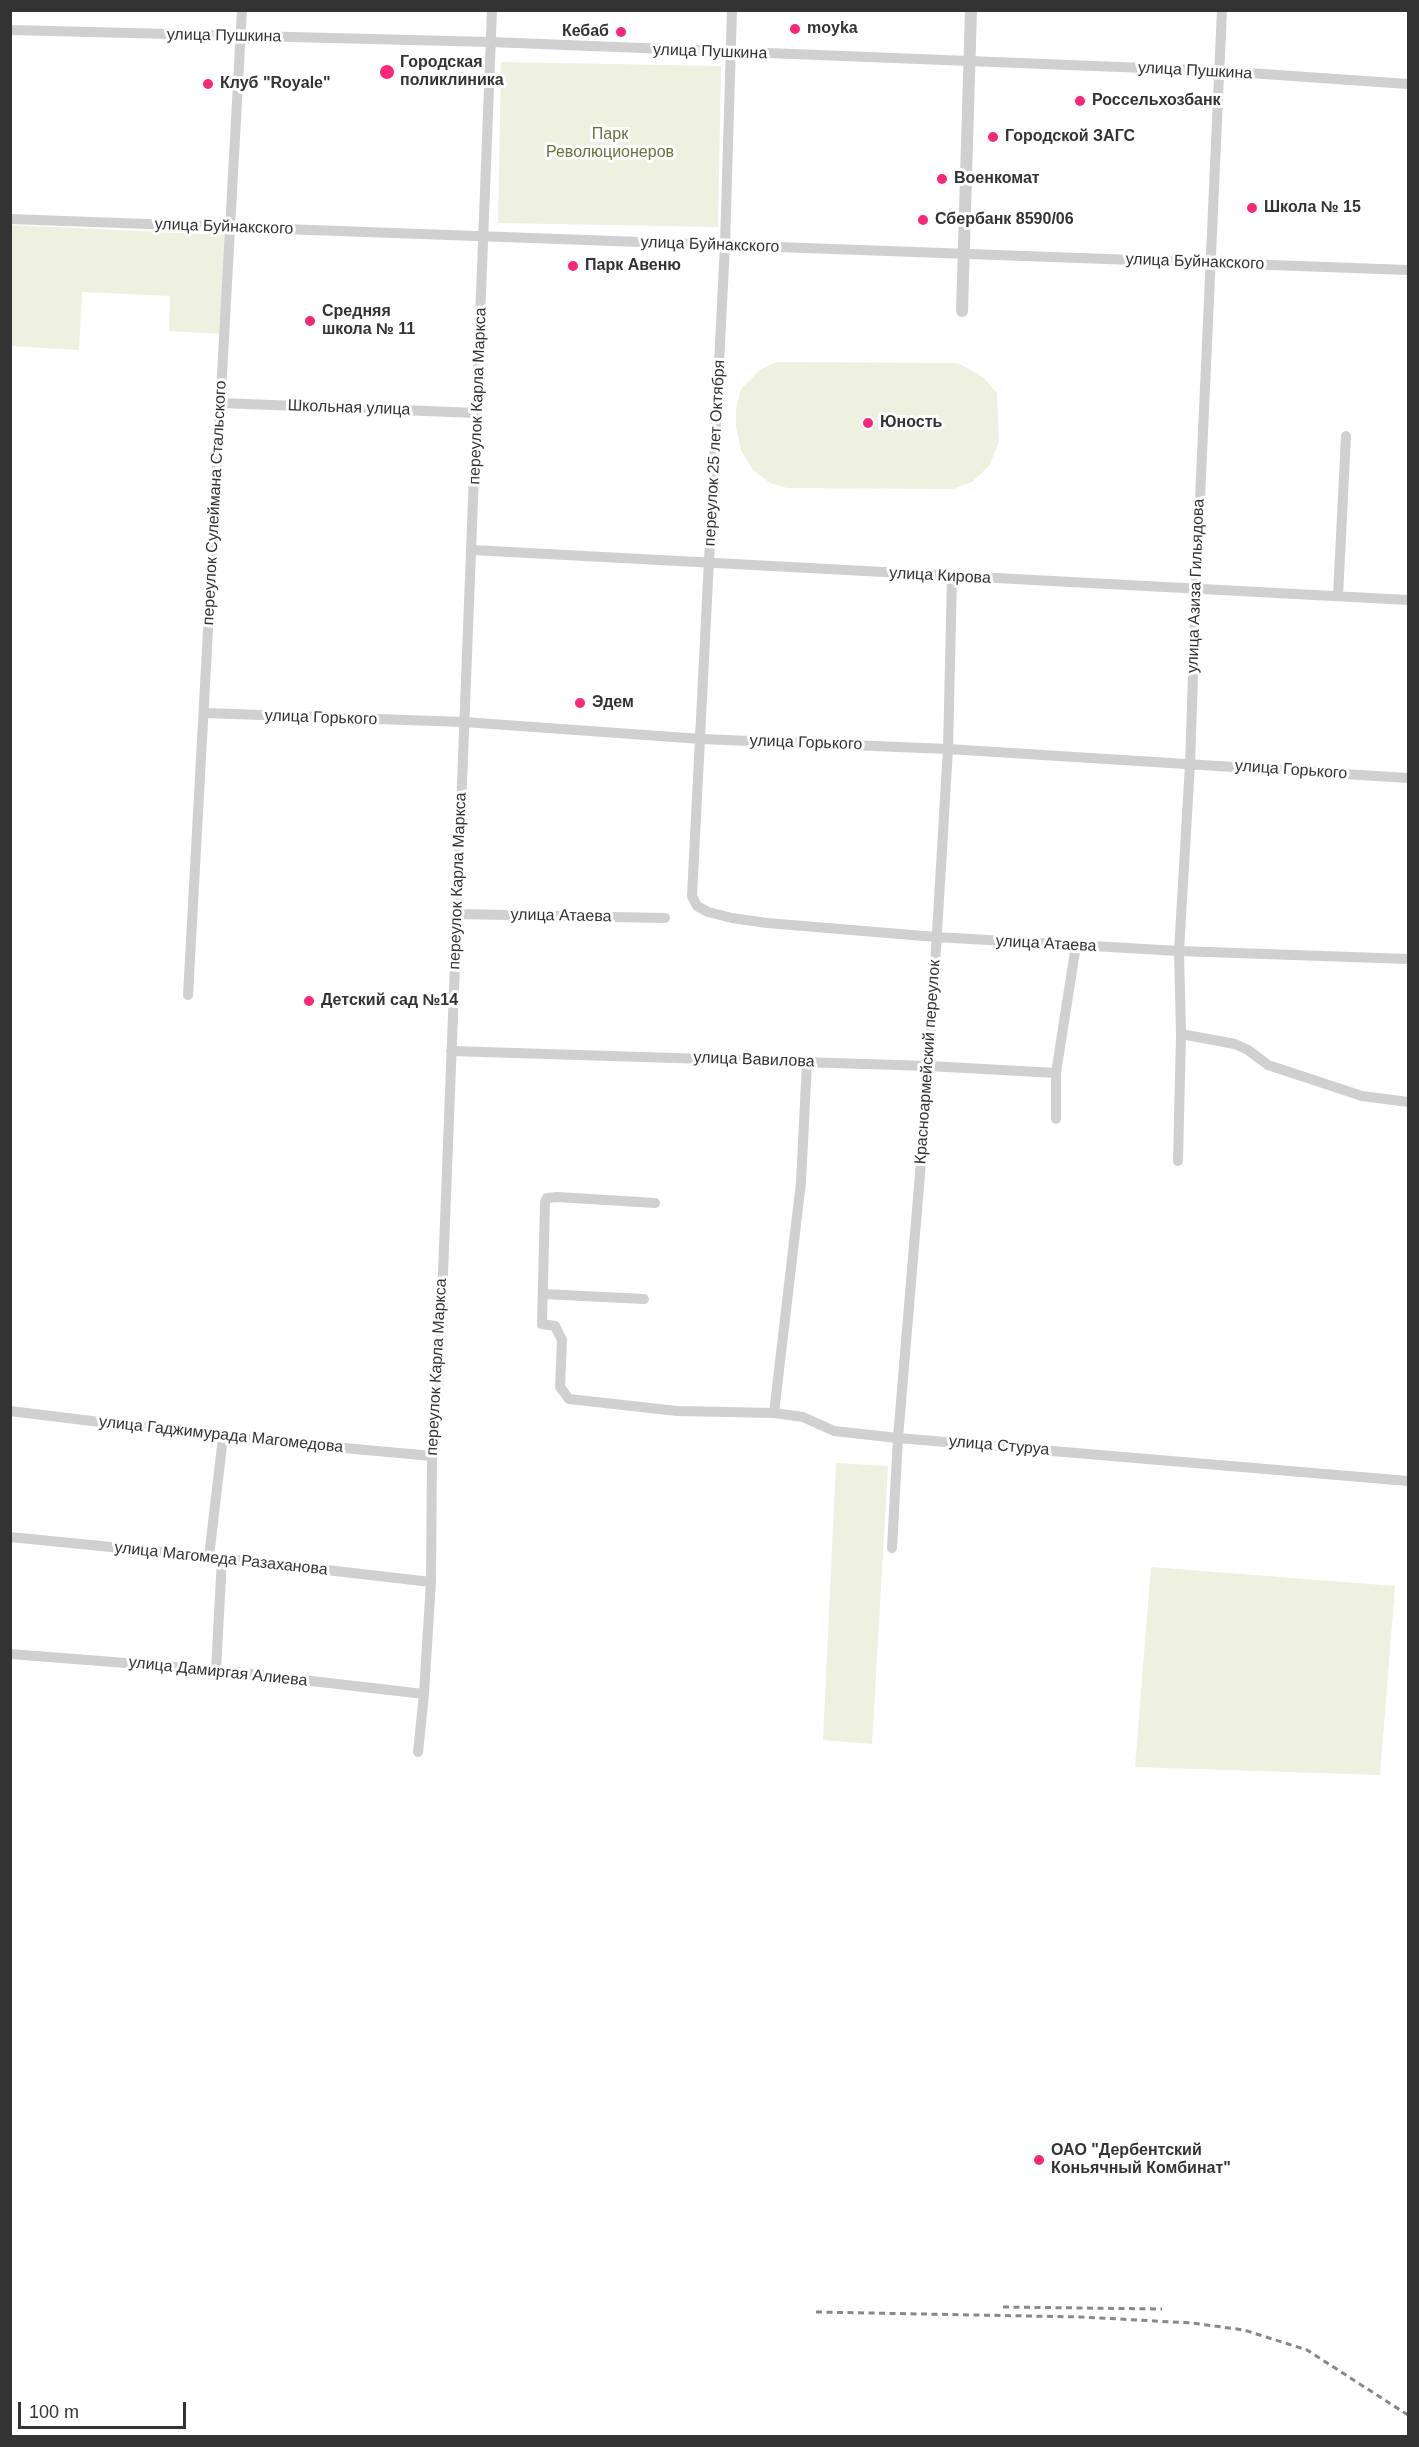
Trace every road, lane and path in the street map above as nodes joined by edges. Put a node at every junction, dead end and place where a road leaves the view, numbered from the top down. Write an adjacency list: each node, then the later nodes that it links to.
1 (242, 10): 7 (street, переулок Сулеймана Стальского)
2 (492, 10): 8 (street, переулок Карла Маркса)
3 (732, 10): 9 (street, переулок 25 лет Октября)
4 (971, 10): 10 (street)
5 (1222, 10): 11 (street, улица Азиза Гильядова)
6 (10, 30): 7 (street, улица Пушкина)
7 (241, 36): 8 (street, улица Пушкина); 14 (street, переулок Сулеймана Стальского)
8 (491, 42): 9 (street, улица Пушкина); 15 (street, переулок Карла Маркса)
9 (730, 52): 10 (street, улица Пушкина); 16 (street, переулок 25 лет Октября)
10 (970, 62): 11 (street, улица Пушкина); 17 (street)
11 (1220, 71): 12 (street, улица Пушкина); 18 (street, улица Азиза Гильядова)
12 (1408, 84)
13 (10, 219): 14 (street, улица Буйнакского)
14 (231, 227): 15 (street, улица Буйнакского); 21 (street, переулок Сулеймана Стальского)
15 (484, 237): 16 (street, улица Буйнакского); 22 (street, переулок Карла Маркса)
16 (726, 245): 17 (street, улица Буйнакского); 25 (street, переулок 25 лет Октября)
17 (963, 254): 18 (street, улица Буйнакского); 20 (street)
18 (1210, 263): 19 (street, улица Буйнакского); 27 (street, улица Азиза Гильядова)
19 (1408, 270)
20 (962, 311)
21 (221, 403): 22 (street, Школьная улица); 30 (street, переулок Сулеймана Стальского)
22 (477, 413): 24 (street, переулок Карла Маркса)
23 (1346, 436): 28 (street)
24 (472, 550): 25 (street, улица Кирова); 31 (street, переулок Карла Маркса)
25 (710, 562): 26 (street, улица Кирова); 32 (street, переулок 25 лет Октября)
26 (951, 576): 27 (street, улица Кирова); 33 (street, Красноармейский переулок)
27 (1196, 588): 28 (street, улица Кирова); 34 (street, улица Азиза Гильядова)
28 (1338, 596): 29 (street, улица Кирова)
29 (1408, 600)
30 (204, 713): 31 (street, улица Горького); 43 (street, переулок Сулеймана Стальского)
31 (464, 722): 32 (street, улица Горького); 37 (street, переулок Карла Маркса)
32 (700, 739): 33 (street, улица Горького); 36 (street, переулок 25 лет Октября)
33 (948, 749): 34 (street, улица Горького); 39 (street, Красноармейский переулок)
34 (1190, 764): 35 (street, улица Горького); 41 (street, улица Азиза Гильядова)
35 (1408, 778)
36 (692, 896): 39 (street, улица Атаева)
37 (457, 914): 38 (street, улица Атаева); 45 (street, переулок Карла Маркса)
38 (665, 918)
39 (936, 937): 40 (street, улица Атаева); 47 (street, Красноармейский переулок)
40 (1076, 945): 41 (street, улица Атаева); 48 (street)
41 (1179, 951): 42 (street, улица Атаева); 44 (street, улица Азиза Гильядова)
42 (1408, 959)
43 (188, 995)
44 (1181, 1034): 49 (street); 51 (street, улица Азиза Гильядова)
45 (452, 1051): 46 (street, улица Вавилова); 59 (street, переулок Карла Маркса)
46 (807, 1062): 47 (street, улица Вавилова); 56 (street)
47 (929, 1066): 48 (street, улица Вавилова); 58 (street, Красноармейский переулок)
48 (1056, 1073): 50 (street)
49 (1408, 1102)
50 (1056, 1119)
51 (1178, 1161)
52 (655, 1203): 53 (street)
53 (543, 1294): 54 (street); 56 (street, улица Стуруа)
54 (644, 1299)
55 (10, 1411): 57 (street, улица Гаджимурада Магомедова)
56 (774, 1413): 58 (street, улица Стуруа)
57 (224, 1437): 59 (street, улица Гаджимурада Магомедова); 63 (street)
58 (898, 1438): 60 (street, улица Стуруа); 62 (street, Красноармейский переулок)
59 (432, 1456): 65 (street, переулок Карла Маркса)
60 (1408, 1481)
61 (10, 1537): 63 (street, улица Магомеда Разаханова)
62 (892, 1548)
63 (209, 1557): 64 (street, улица Магомеда Разаханова)
64 (222, 1558): 65 (street, улица Магомеда Разаханова); 67 (street)
65 (431, 1582): 68 (street, переулок Карла Маркса)
66 (10, 1654): 67 (street, улица Дамиргая Алиева)
67 (216, 1670): 68 (street, улица Дамиргая Алиева)
68 (424, 1694): 69 (street, переулок Карла Маркса)
69 (418, 1752)

